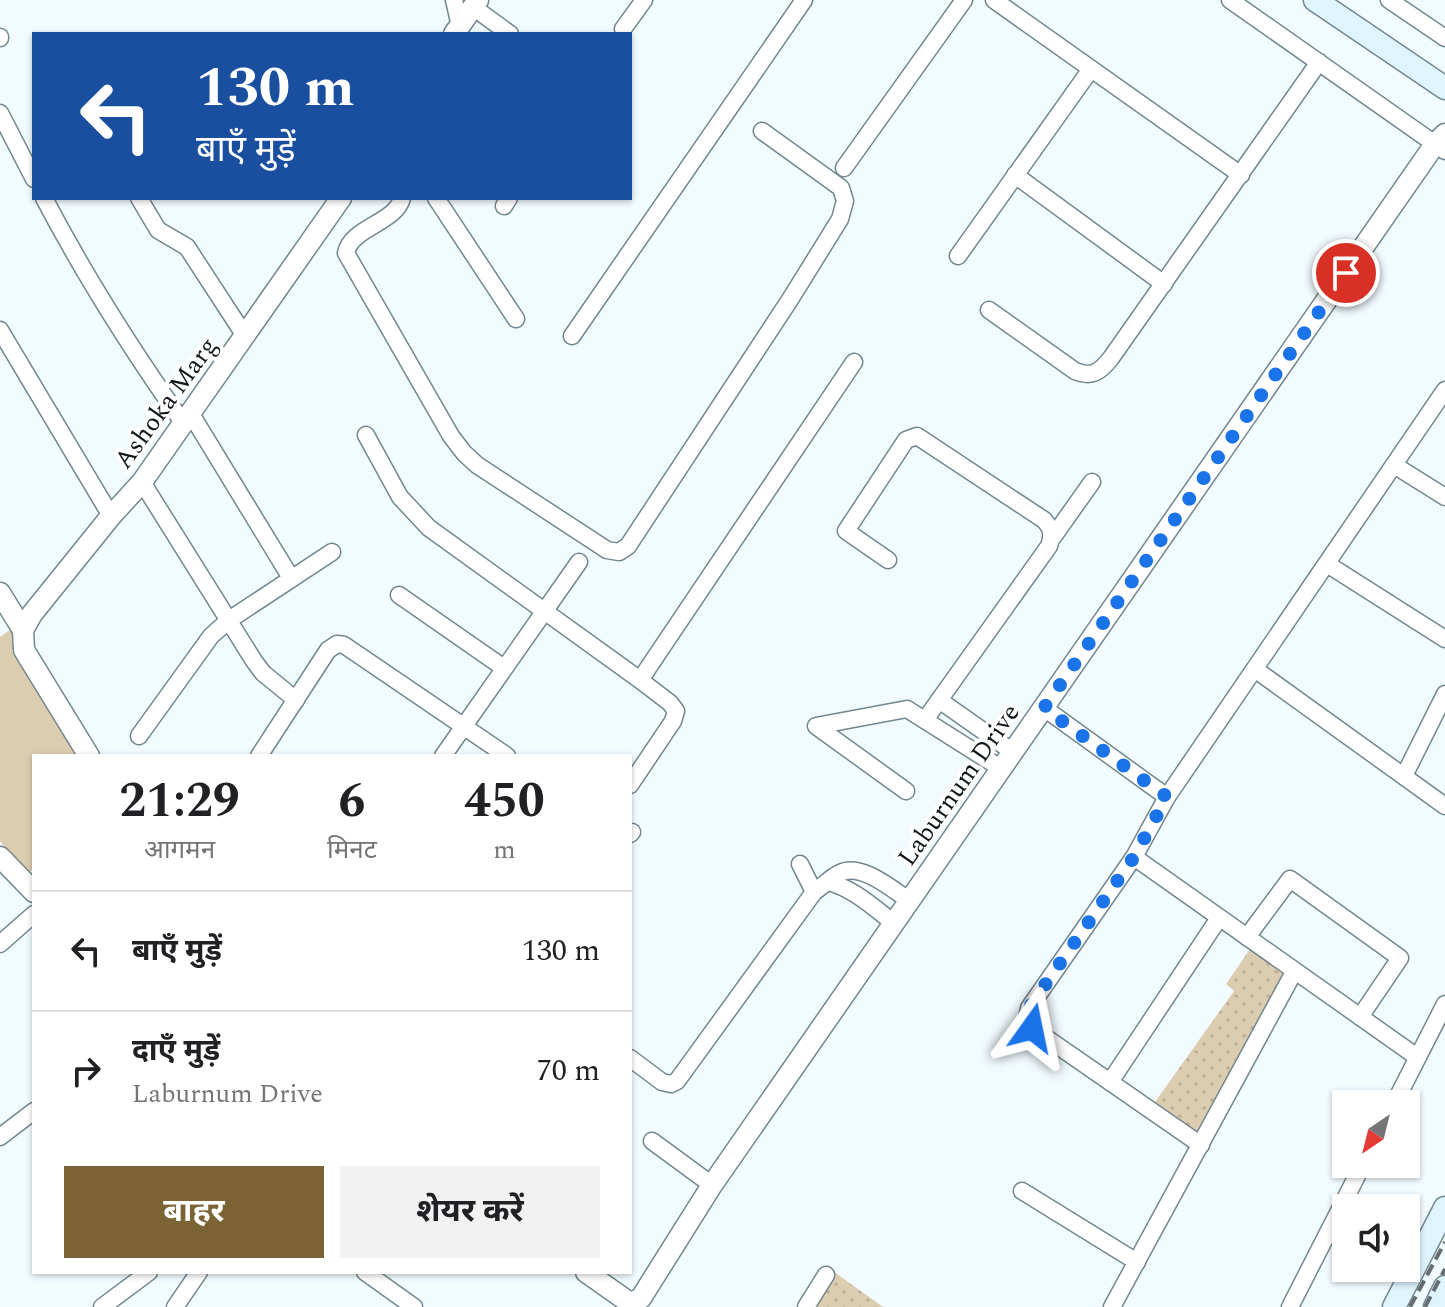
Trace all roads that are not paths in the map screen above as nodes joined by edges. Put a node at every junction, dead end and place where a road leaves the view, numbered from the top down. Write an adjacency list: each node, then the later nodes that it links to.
1 (644, 0): 9 (street)
2 (804, 0): 34 (street)
3 (964, 0): 19 (street)
4 (994, 0): 14 (street)
5 (1230, 0): 13 (street)
6 (1315, 0): 15 (main road)
7 (1389, 0): 12 (street)
8 (468, 2): 10 (street); 11 (street)
9 (623, 29)
10 (457, 30)
11 (507, 32)
12 (1445, 38)
13 (1319, 62): 18 (street); 22 (street)
14 (1091, 69): 21 (street); 22 (street)
15 (1445, 88)
16 (0, 113): 20 (street)
17 (762, 131): 26 (street)
18 (1442, 143): 62 (street, Laburnum Drive)
19 (844, 168)
20 (32, 175)
21 (1015, 175): 28 (street); 29 (street)
22 (1241, 175): 29 (street)
23 (45, 200): 37 (street)
24 (140, 200): 33 (street)
25 (340, 200): 33 (street, Ashoka Marg)
26 (401, 200)
27 (437, 200): 31 (street)
28 (958, 256)
29 (1164, 284): 30 (street)
30 (989, 310)
31 (516, 319)
32 (0, 330): 43 (street)
33 (245, 336): 37 (street, Ashoka Marg)
34 (572, 336)
35 (854, 362): 58 (street)
36 (1445, 390): 39 (street)
37 (188, 419): 40 (street, Ashoka Marg); 49 (street)
38 (366, 435): 52 (street)
39 (1394, 465): 42 (street); 48 (street)
40 (142, 482): 43 (street, Ashoka Marg); 53 (street)
41 (1092, 482): 44 (street)
42 (1445, 497)
43 (111, 516): 54 (street, Ashoka Marg)
44 (1053, 537): 46 (street); 61 (street)
45 (332, 552): 49 (street)
46 (888, 560)
47 (579, 562): 52 (street)
48 (1327, 564): 55 (street); 57 (street)
49 (291, 578): 53 (street)
50 (399, 595): 56 (street)
51 (1, 596): 54 (street)
52 (544, 611): 56 (street); 58 (street)
53 (229, 620): 60 (street); 65 (street)
54 (23, 630): 66 (street)
55 (1445, 639)
56 (504, 668): 64 (street)
57 (1256, 670): 71 (street); 74 (street)
58 (640, 680): 72 (street)
59 (1445, 694): 71 (street)
60 (296, 700): 64 (street); 67 (street)
61 (939, 700): 63 (street); 70 (street)
62 (1044, 708): 70 (street, Laburnum Drive); 74 (street)
63 (925, 720): 70 (street); 73 (street)
64 (463, 725): 68 (street); 69 (street)
65 (139, 736)
66 (88, 754)
67 (260, 754)
68 (444, 754)
69 (504, 754)
70 (1008, 760): 81 (street, Laburnum Drive)
71 (1404, 776): 75 (street)
72 (632, 782)
73 (906, 791)
74 (1167, 797): 77 (street)
75 (1445, 806)
76 (0, 857): 79 (street)
77 (1134, 857): 83 (street); 92 (street)
78 (800, 864): 80 (street)
79 (32, 887)
80 (821, 887): 81 (street); 84 (street); 91 (street)
81 (910, 901): 84 (street, Laburnum Drive)
82 (32, 916): 86 (street)
83 (1219, 918): 85 (street); 92 (street)
84 (894, 923): 99 (street, Laburnum Drive)
85 (1247, 937): 87 (street); 89 (street)
86 (0, 944)
87 (1294, 972): 89 (street); 97 (street)
88 (1445, 1004): 90 (street)
89 (1360, 1017): 90 (street)
90 (1417, 1057): 93 (street)
91 (632, 1060)
92 (1110, 1082): 97 (street)
93 (1401, 1090)
94 (32, 1113): 95 (street)
95 (0, 1137)
96 (652, 1141): 99 (street)
97 (1201, 1145): 102 (street)
98 (1356, 1178): 115 (street)
99 (712, 1185): 109 (street, Laburnum Drive)
100 (1022, 1191): 102 (street)
101 (1445, 1208): 116 (main road)
102 (1137, 1262): 110 (street)
103 (146, 1274): 111 (street)
104 (198, 1274): 112 (street)
105 (368, 1274): 113 (street)
106 (589, 1274): 109 (street, Laburnum Drive)
107 (826, 1275): 114 (street)
108 (1445, 1287): 117 (main road)
109 (638, 1305)
110 (1116, 1305)
111 (102, 1307)
112 (175, 1307)
113 (414, 1307)
114 (806, 1307)
115 (1290, 1307)
116 (1394, 1307)
117 (1435, 1307)

